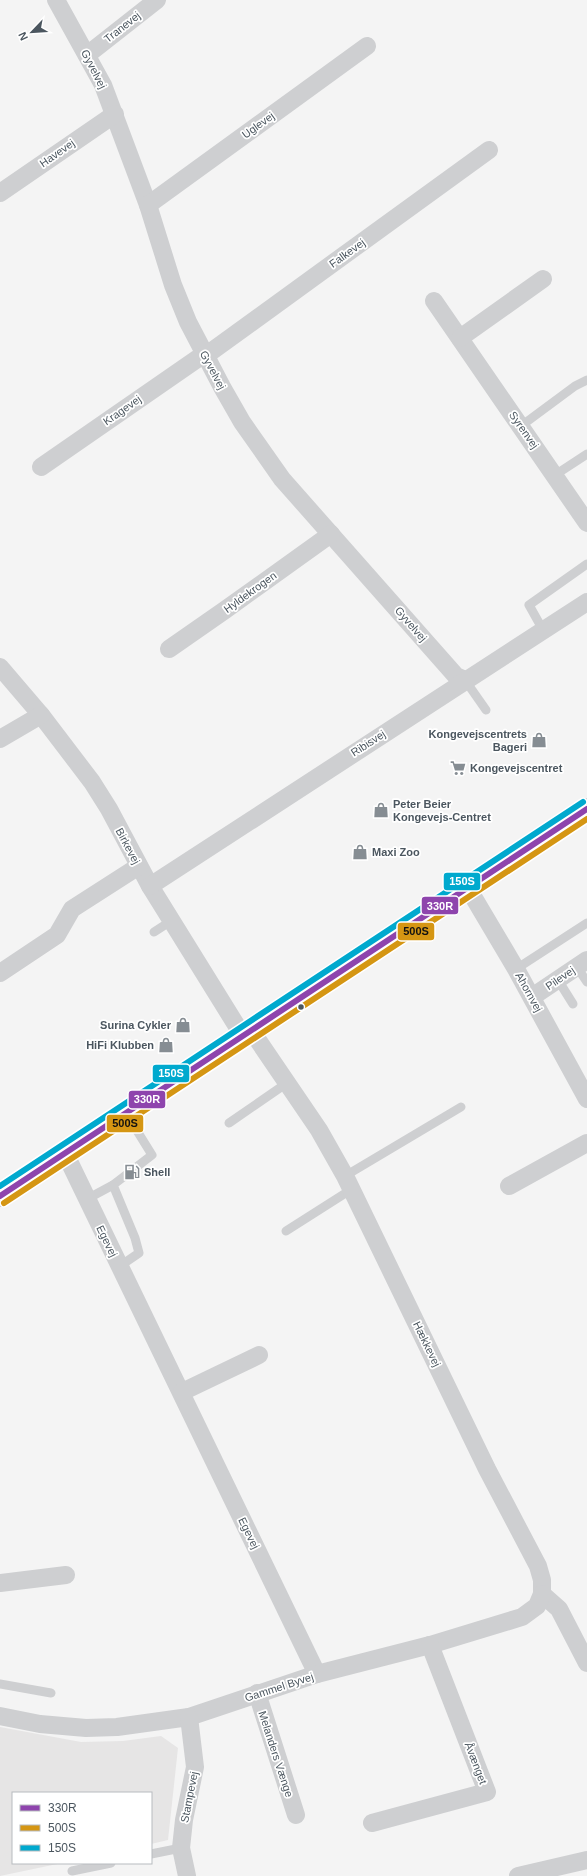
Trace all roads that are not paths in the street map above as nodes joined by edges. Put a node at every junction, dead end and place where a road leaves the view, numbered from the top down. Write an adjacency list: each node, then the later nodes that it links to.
1 (56, 0): 4 (street, Gyvelvej)
2 (157, 0): 4 (street, Tranevej)
3 (368, 46): 8 (street, Uglevej)
4 (87, 55): 5 (street, Gyvelvej)
5 (115, 114): 7 (street, Havevej); 8 (street, Gyvelvej)
6 (489, 150): 12 (street, Falkevej)
7 (0, 193)
8 (148, 205): 12 (street, Gyvelvej)
9 (543, 279): 11 (street)
10 (434, 301): 11 (street, Syrenvej)
11 (460, 338): 14 (street, Syrenvej)
12 (205, 355): 16 (street, Kragevej); 19 (street, Gyvelvej)
13 (587, 380): 14 (lane)
14 (521, 426): 17 (street, Syrenvej)
15 (587, 454): 17 (lane)
16 (41, 467)
17 (555, 475): 18 (street, Syrenvej)
18 (587, 523)
19 (331, 534): 23 (street, Hyldekrogen); 25 (street, Gyvelvej)
20 (587, 564): 22 (lane)
21 (587, 602): 22 (street, Ribisvej)
22 (543, 630): 25 (street, Ribisvej)
23 (169, 649)
24 (0, 667): 27 (street, Birkevej)
25 (465, 680): 26 (lane); 31 (street, Ribisvej)
26 (486, 710)
27 (41, 715): 28 (street); 30 (street, Birkevej)
28 (0, 739)
29 (587, 809): 32 (main road)
30 (139, 866): 31 (street, Birkevej); 38 (street)
31 (150, 886): 33 (street, Birkevej)
32 (468, 888): 37 (street, Ahornvej); 43 (main road)
33 (171, 921): 35 (lane); 43 (street, Birkevej)
34 (587, 923): 37 (lane)
35 (154, 932)
36 (582, 963): 39 (street, Pilevej); 40 (lane)
37 (516, 969): 41 (street, Ahornvej)
38 (0, 973)
39 (558, 980): 41 (street, Pilevej); 42 (lane)
40 (587, 982)
41 (532, 997): 45 (street, Ahornvej)
42 (573, 1004)
43 (247, 1033): 44 (street, Hækkevej); 47 (main road)
44 (287, 1083): 48 (lane); 51 (street, Hækkevej)
45 (587, 1099)
46 (461, 1108): 51 (lane)
47 (126, 1113): 50 (main road); 52 (lane)
48 (229, 1123)
49 (587, 1143): 53 (street)
50 (65, 1153): 54 (main road); 55 (street, Egevej)
51 (349, 1182): 56 (lane); 62 (street, Hækkevej)
52 (113, 1185): 55 (lane); 57 (lane)
53 (509, 1186)
54 (0, 1196)
55 (87, 1199): 57 (street, Egevej)
56 (286, 1231)
57 (120, 1266): 59 (street, Egevej)
58 (259, 1355): 59 (street)
59 (182, 1392): 65 (street, Egevej)
60 (66, 1575): 61 (street)
61 (0, 1583)
62 (542, 1594): 63 (street, Gammel Byvej); 64 (street)
63 (430, 1645): 65 (street, Gammel Byvej); 72 (street, Åvænget)
64 (587, 1663)
65 (317, 1674): 68 (street, Gammel Byvej)
66 (0, 1684): 67 (lane)
67 (51, 1693)
68 (257, 1693): 70 (street, Gammel Byvej); 71 (street, Melanders Vænge)
69 (0, 1716): 70 (street, Gammel Byvej)
70 (189, 1717): 73 (street, Stampevej)
71 (296, 1815)
72 (372, 1823)
73 (181, 1848): 74 (lane); 78 (street, Stampevej)
74 (152, 1854)
75 (587, 1860): 79 (street)
76 (106, 1864): 77 (lane)
77 (72, 1871)
78 (187, 1876)
79 (518, 1876)

